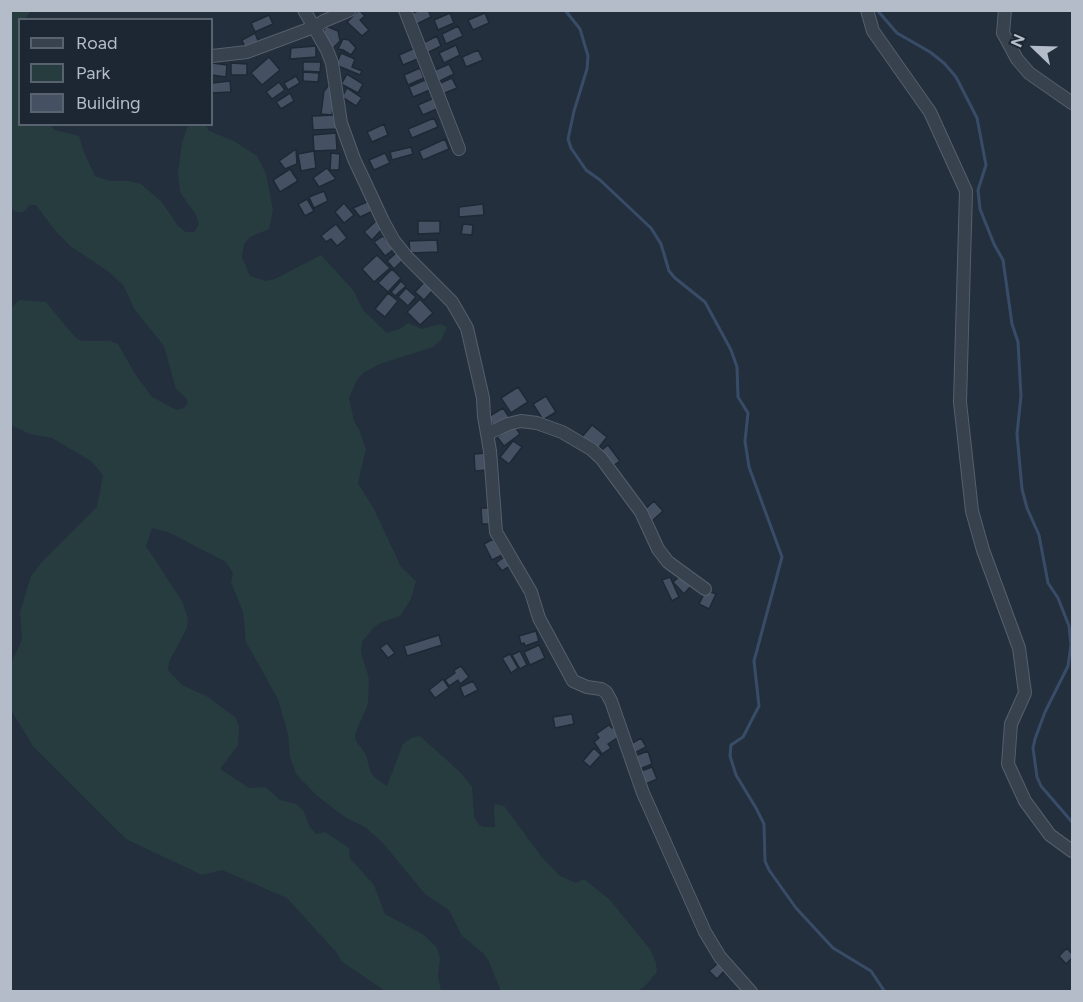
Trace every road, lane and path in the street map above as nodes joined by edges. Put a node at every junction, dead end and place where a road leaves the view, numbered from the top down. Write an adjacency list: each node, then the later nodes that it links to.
1 (304, 10): 6 (street)
2 (350, 10): 6 (street)
3 (405, 10): 9 (street)
4 (867, 10): 12 (street)
5 (1005, 10): 8 (street)
6 (314, 27): 7 (street); 10 (street)
7 (213, 56)
8 (1072, 103)
9 (459, 148)
10 (488, 434): 11 (street); 13 (street)
11 (705, 589)
12 (1072, 851)
13 (751, 992)

